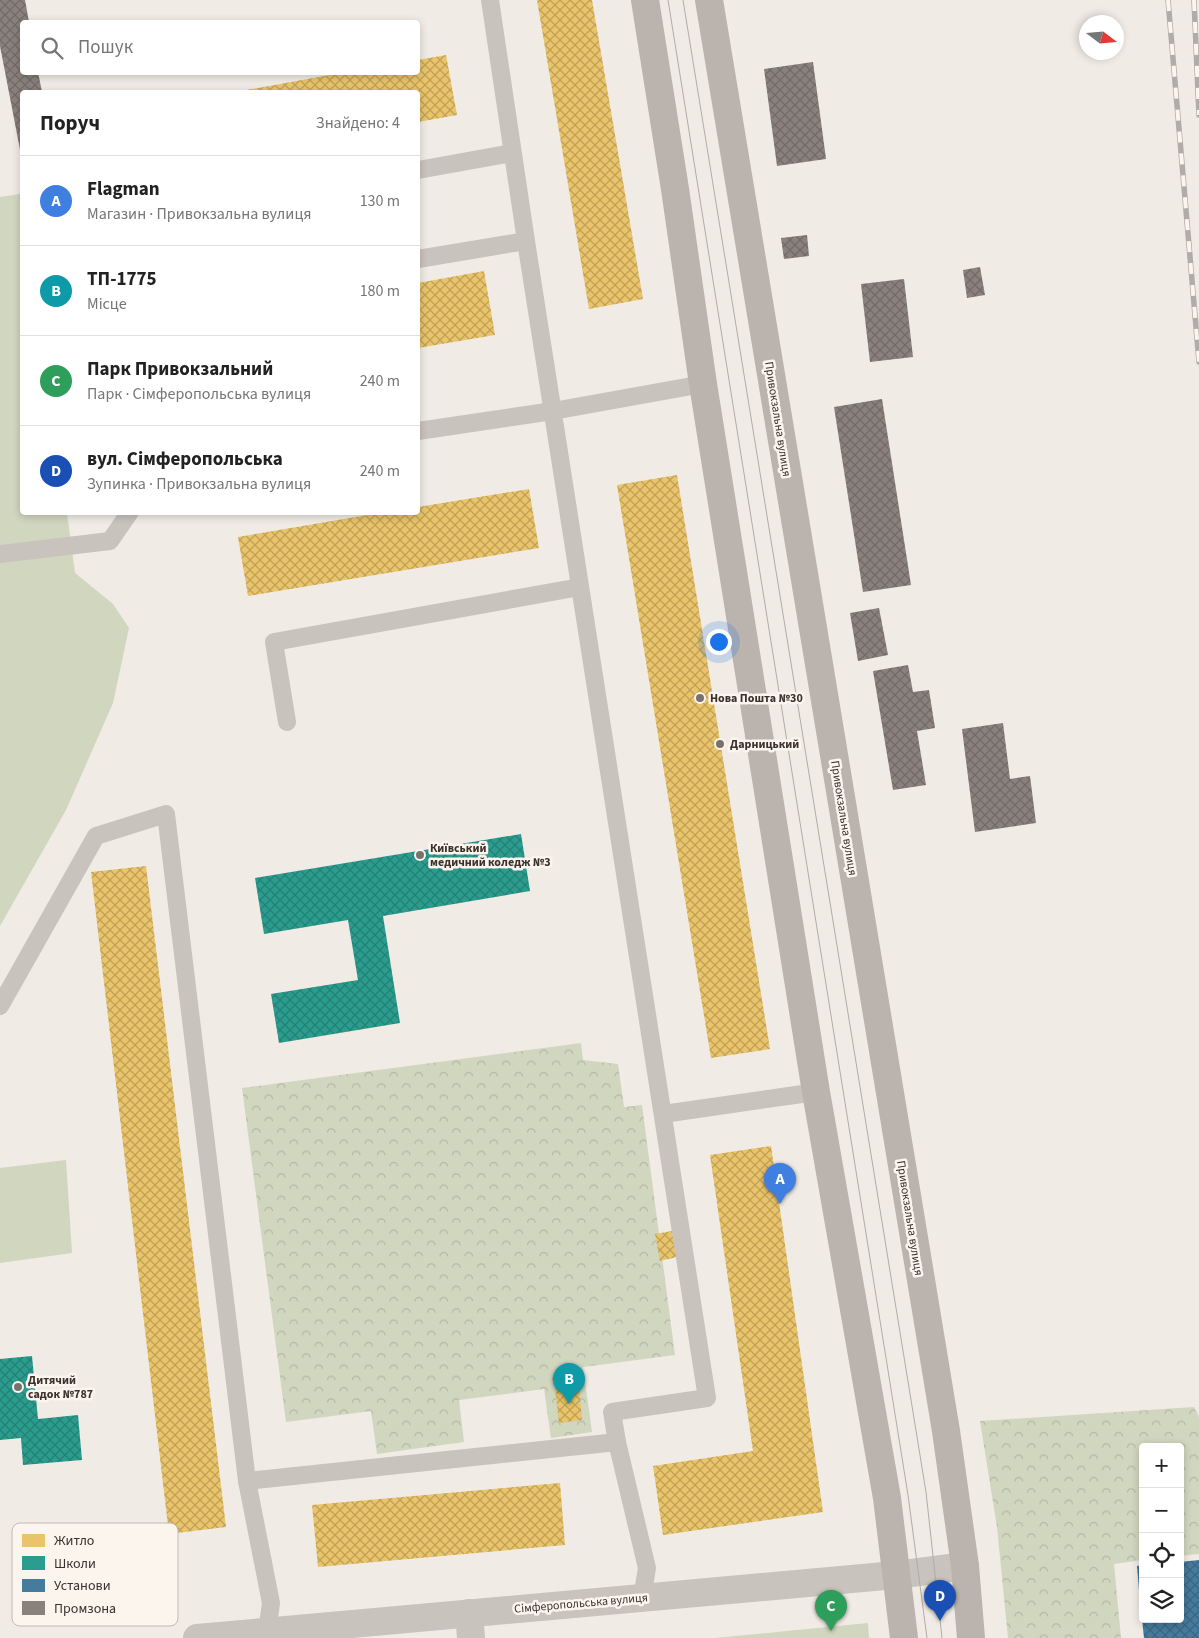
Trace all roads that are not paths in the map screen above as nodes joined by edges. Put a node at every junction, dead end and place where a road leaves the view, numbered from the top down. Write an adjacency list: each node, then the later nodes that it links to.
1 (490, 0): 4 (lane)
2 (644, 0): 8 (main road)
3 (709, 0): 20 (main road, Привокзальна вулиця)
4 (512, 153): 5 (lane); 6 (lane)
5 (420, 170)
6 (526, 241): 7 (lane); 9 (lane)
7 (420, 259)
8 (703, 384): 9 (lane); 16 (main road)
9 (553, 411): 10 (lane); 13 (lane)
10 (420, 431)
11 (128, 515): 12 (lane)
12 (0, 554)
13 (580, 587): 14 (lane); 17 (lane)
14 (286, 722)
15 (0, 1006): 19 (lane)
16 (816, 1092): 17 (lane); 21 (main road)
17 (663, 1114): 18 (lane)
18 (617, 1442): 19 (lane); 22 (lane)
19 (247, 1481): 24 (lane)
20 (965, 1566): 21 (street, Сімферопольська вулиця); 27 (main road, Привокзальна вулиця)
21 (896, 1575): 22 (street, Сімферопольська вулиця); 26 (main road)
22 (642, 1598): 23 (street, Сімферопольська вулиця)
23 (470, 1626): 24 (street, Сімферопольська вулиця)
24 (267, 1632): 25 (street, Сімферопольська вулиця)
25 (197, 1638)
26 (904, 1638)
27 (971, 1638)

